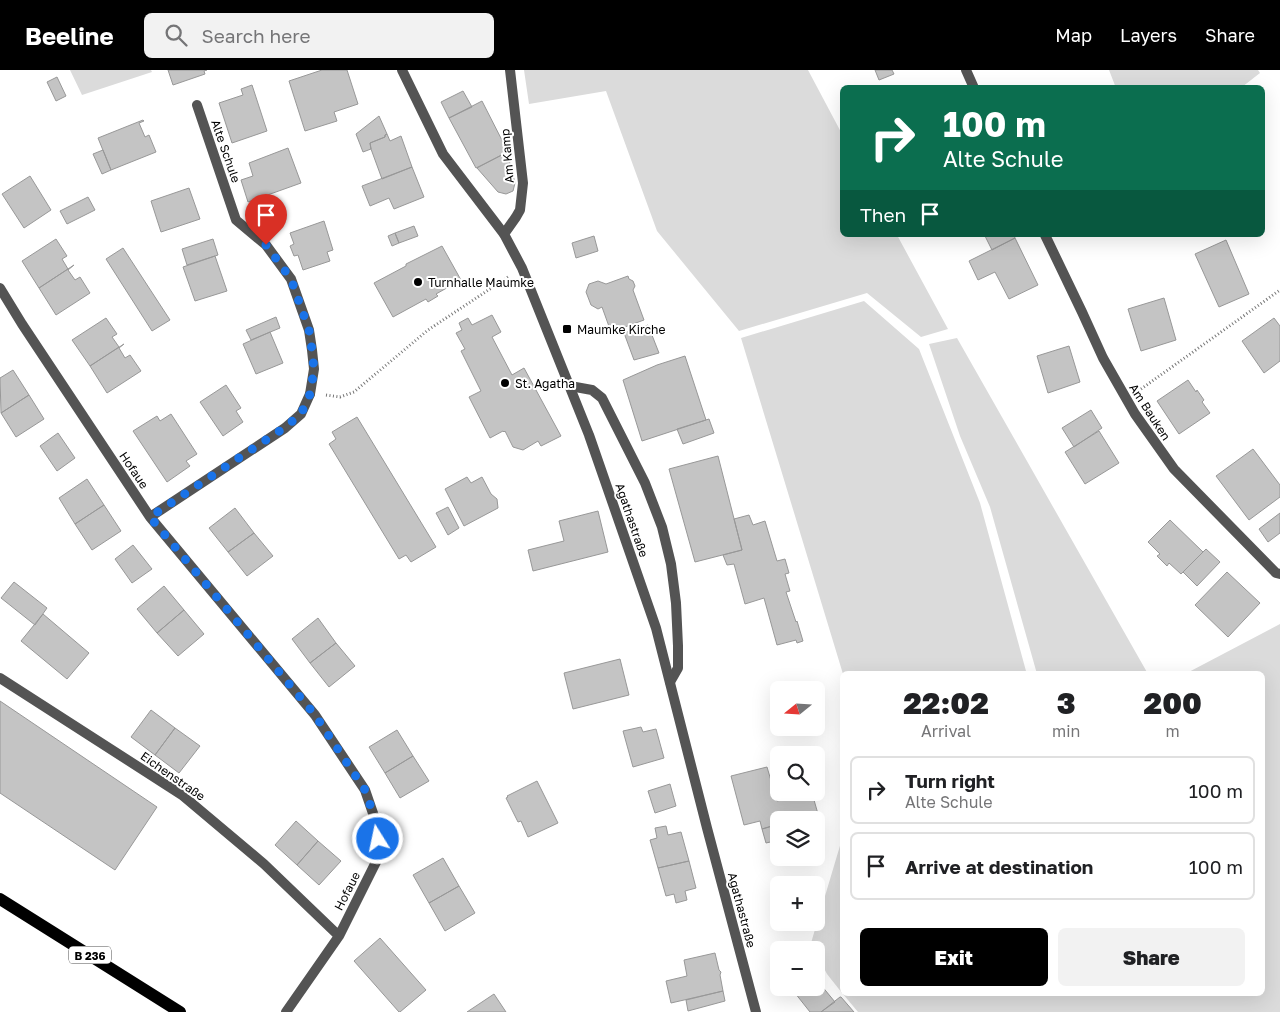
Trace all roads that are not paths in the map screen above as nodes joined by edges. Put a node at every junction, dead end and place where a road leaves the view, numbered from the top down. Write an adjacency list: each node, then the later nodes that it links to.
1 (402, 70): 6 (street, Agathastraße)
2 (510, 70): 6 (street, Am Kamp)
3 (966, 70): 4 (street)
4 (973, 85)
5 (197, 105): 10 (street, Alte Schule)
6 (504, 234): 9 (street, Agathastraße)
7 (1046, 237): 11 (street, Am Bauken)
8 (0, 288): 10 (street, Hofaue)
9 (570, 386): 13 (street, Agathastraße); 13 (street)
10 (150, 517): 15 (street, Hofaue)
11 (1279, 574)
12 (0, 678): 15 (street, Eichenstraße)
13 (670, 682): 18 (street, Agathastraße)
14 (0, 899): 16 (main road, B 236)
15 (339, 936): 17 (street, Hofaue)
16 (180, 1012)
17 (286, 1012)
18 (756, 1012)

